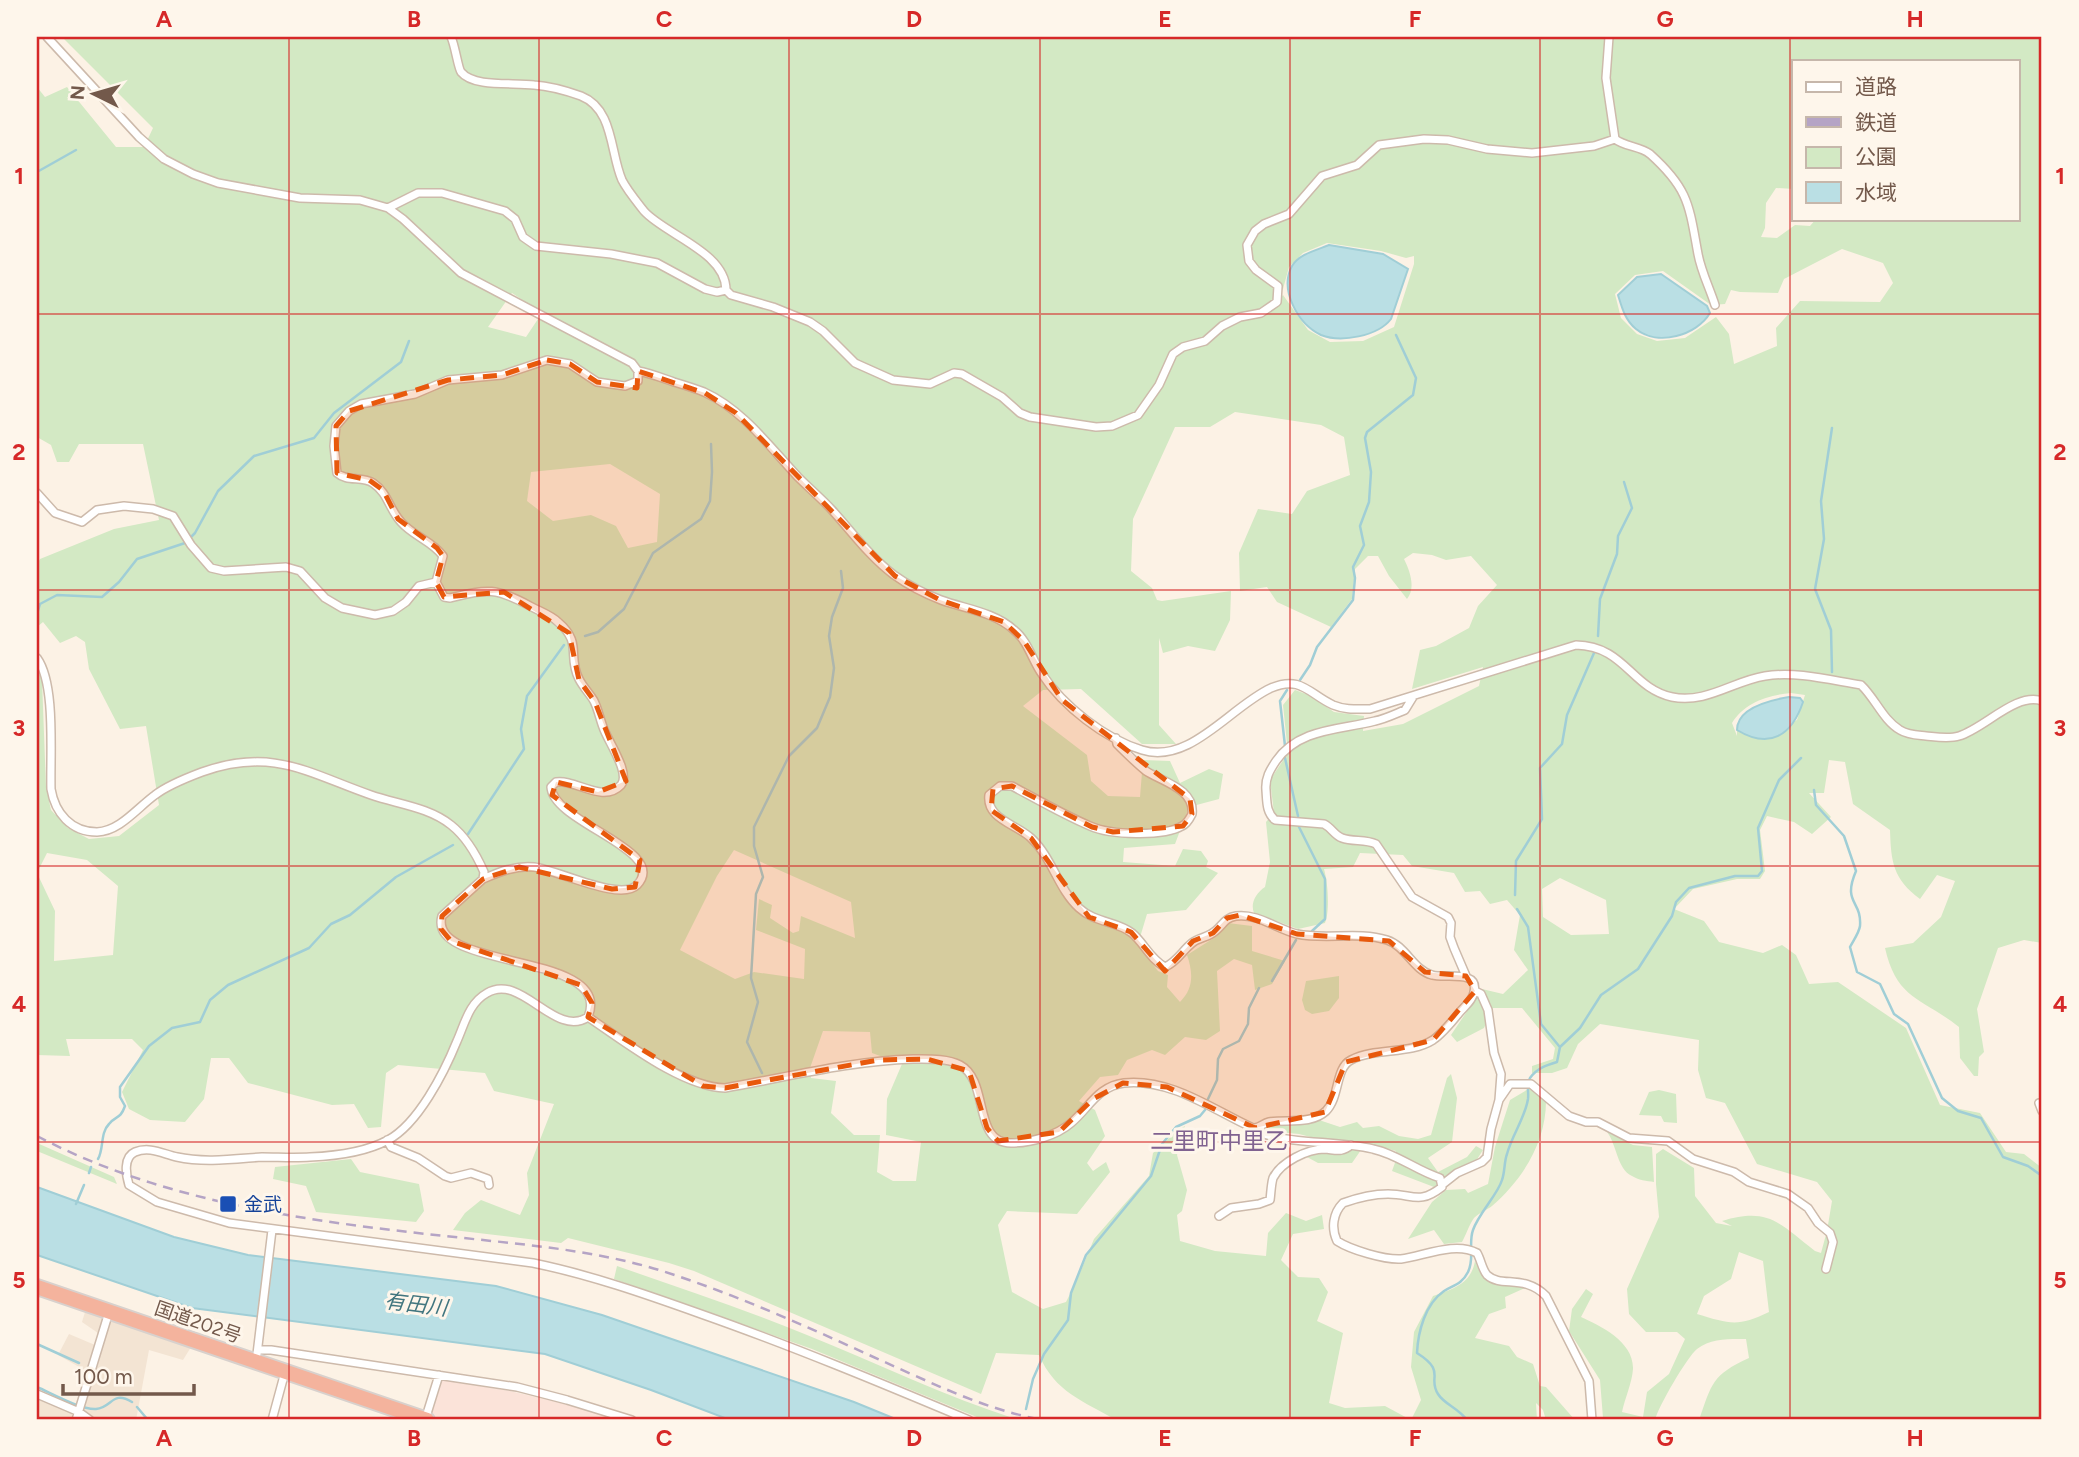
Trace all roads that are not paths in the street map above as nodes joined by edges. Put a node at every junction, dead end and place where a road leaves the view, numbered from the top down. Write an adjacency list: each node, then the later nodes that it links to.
1 (451, 37): 6 (street)
2 (1609, 37): 4 (street)
3 (49, 38): 5 (street)
4 (1615, 139): 6 (street); 7 (street)
5 (388, 208): 6 (street); 8 (street)
6 (726, 290)
7 (1715, 305)
8 (638, 372): 10 (street); 14 (street)
9 (37, 493): 10 (street)
10 (436, 582): 15 (street)
11 (37, 658): 15 (street)
12 (1413, 697): 13 (street); 14 (street); 16 (street)
13 (2042, 701)
14 (1116, 738): 16 (street)
15 (483, 879): 18 (street)
16 (1466, 976): 17 (street)
17 (1475, 991): 19 (street); 20 (street)
18 (588, 1017): 20 (street); 21 (street)
19 (1499, 1100): 23 (street); 27 (street)
20 (1255, 1128): 22 (street)
21 (387, 1140): 24 (street); 26 (street)
22 (1351, 1145): 23 (street); 25 (street)
23 (1443, 1184): 40 (street)
24 (489, 1185)
25 (1219, 1216)
26 (272, 1230): 30 (street); 39 (street)
27 (1826, 1269)
28 (37, 1287): 29 (highway, 国道202号)
29 (108, 1312): 30 (highway, 国道202号); 34 (street)
30 (256, 1356): 31 (highway, 国道202号); 32 (street)
31 (285, 1372): 36 (street); 37 (highway, 国道202号)
32 (439, 1375): 37 (street); 38 (street)
33 (37, 1394): 34 (street)
34 (79, 1411): 35 (street)
35 (89, 1420)
36 (272, 1420)
37 (425, 1420)
38 (632, 1420)
39 (969, 1420)
40 (1592, 1420)

